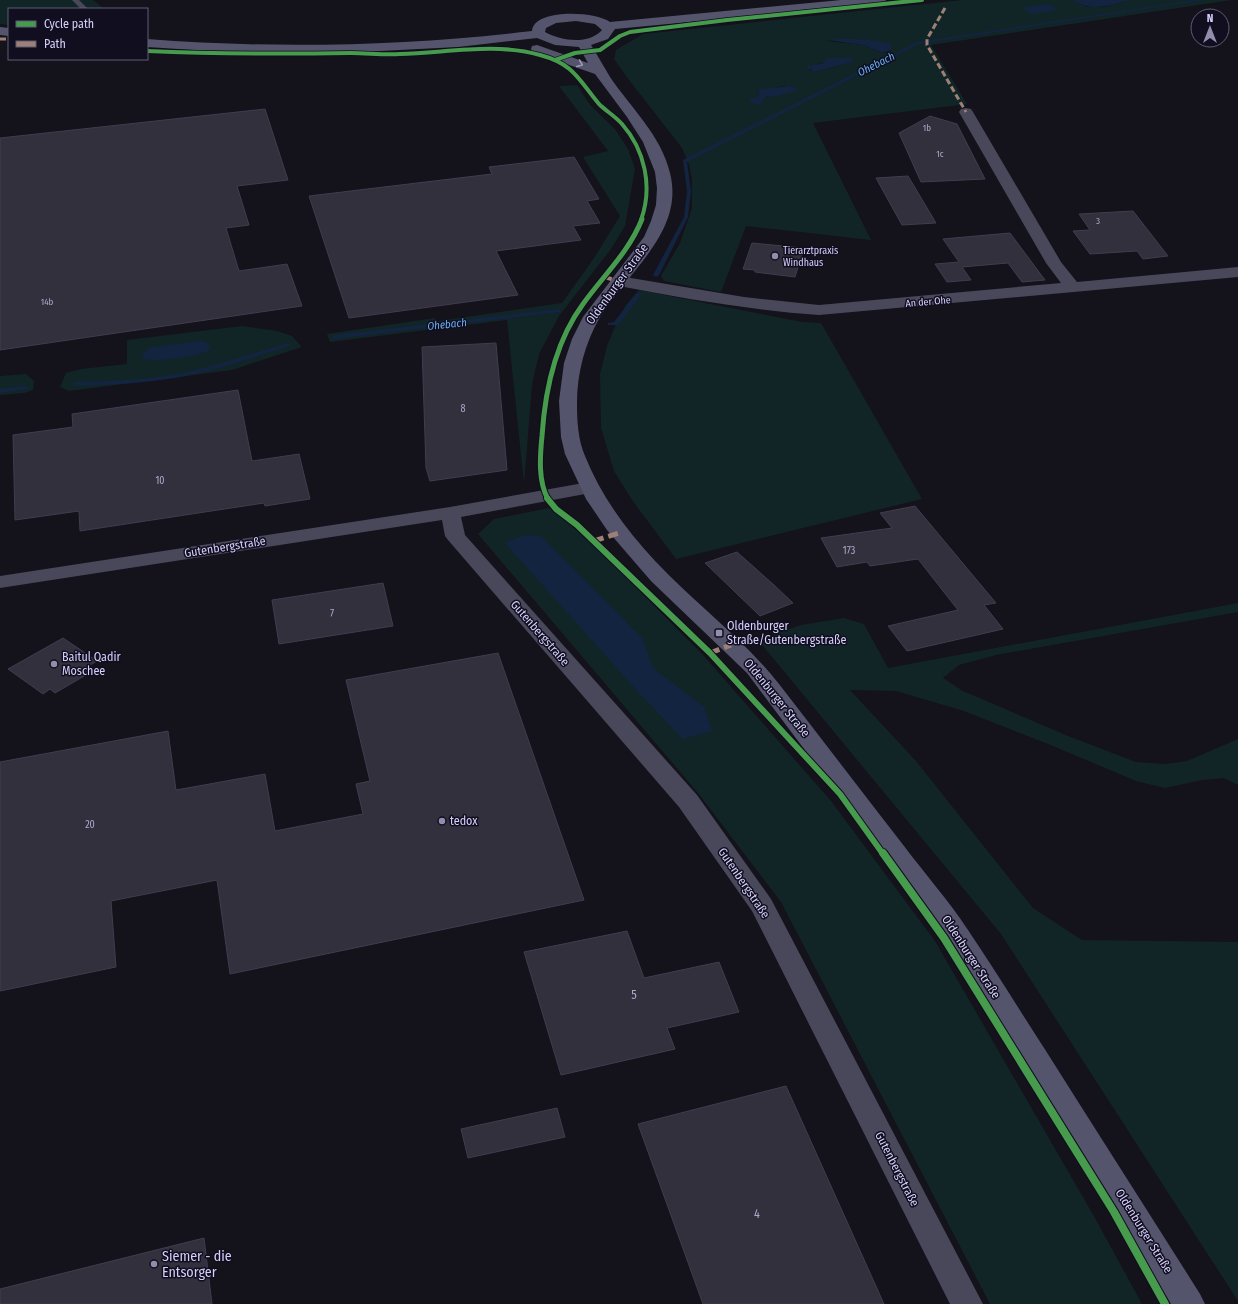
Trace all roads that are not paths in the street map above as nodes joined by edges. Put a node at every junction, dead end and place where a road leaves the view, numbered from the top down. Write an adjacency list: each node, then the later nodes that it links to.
1 (75, 0): 3 (lane)
2 (880, 0): 4 (main road)
3 (84, 8)
4 (608, 26): 5 (main road); 8 (main road)
5 (540, 34): 7 (main road); 8 (main road)
6 (148, 43): 7 (main road)
7 (460, 43): 9 (main road, one-way to 9)
8 (583, 43): 9 (main road, Oldenburger Straße)
9 (601, 72): 12 (main road, Oldenburger Straße)
10 (966, 112): 13 (street)
11 (1238, 272): 13 (street, An der Ohe)
12 (619, 281): 13 (street, An der Ohe); 14 (main road, Oldenburger Straße)
13 (1073, 288)
14 (589, 488): 15 (street, Gutenbergstraße); 18 (main road, Oldenburger Straße)
15 (450, 513): 16 (street, Gutenbergstraße); 17 (street, Gutenbergstraße)
16 (0, 582)
17 (967, 1304)
18 (1189, 1304)

